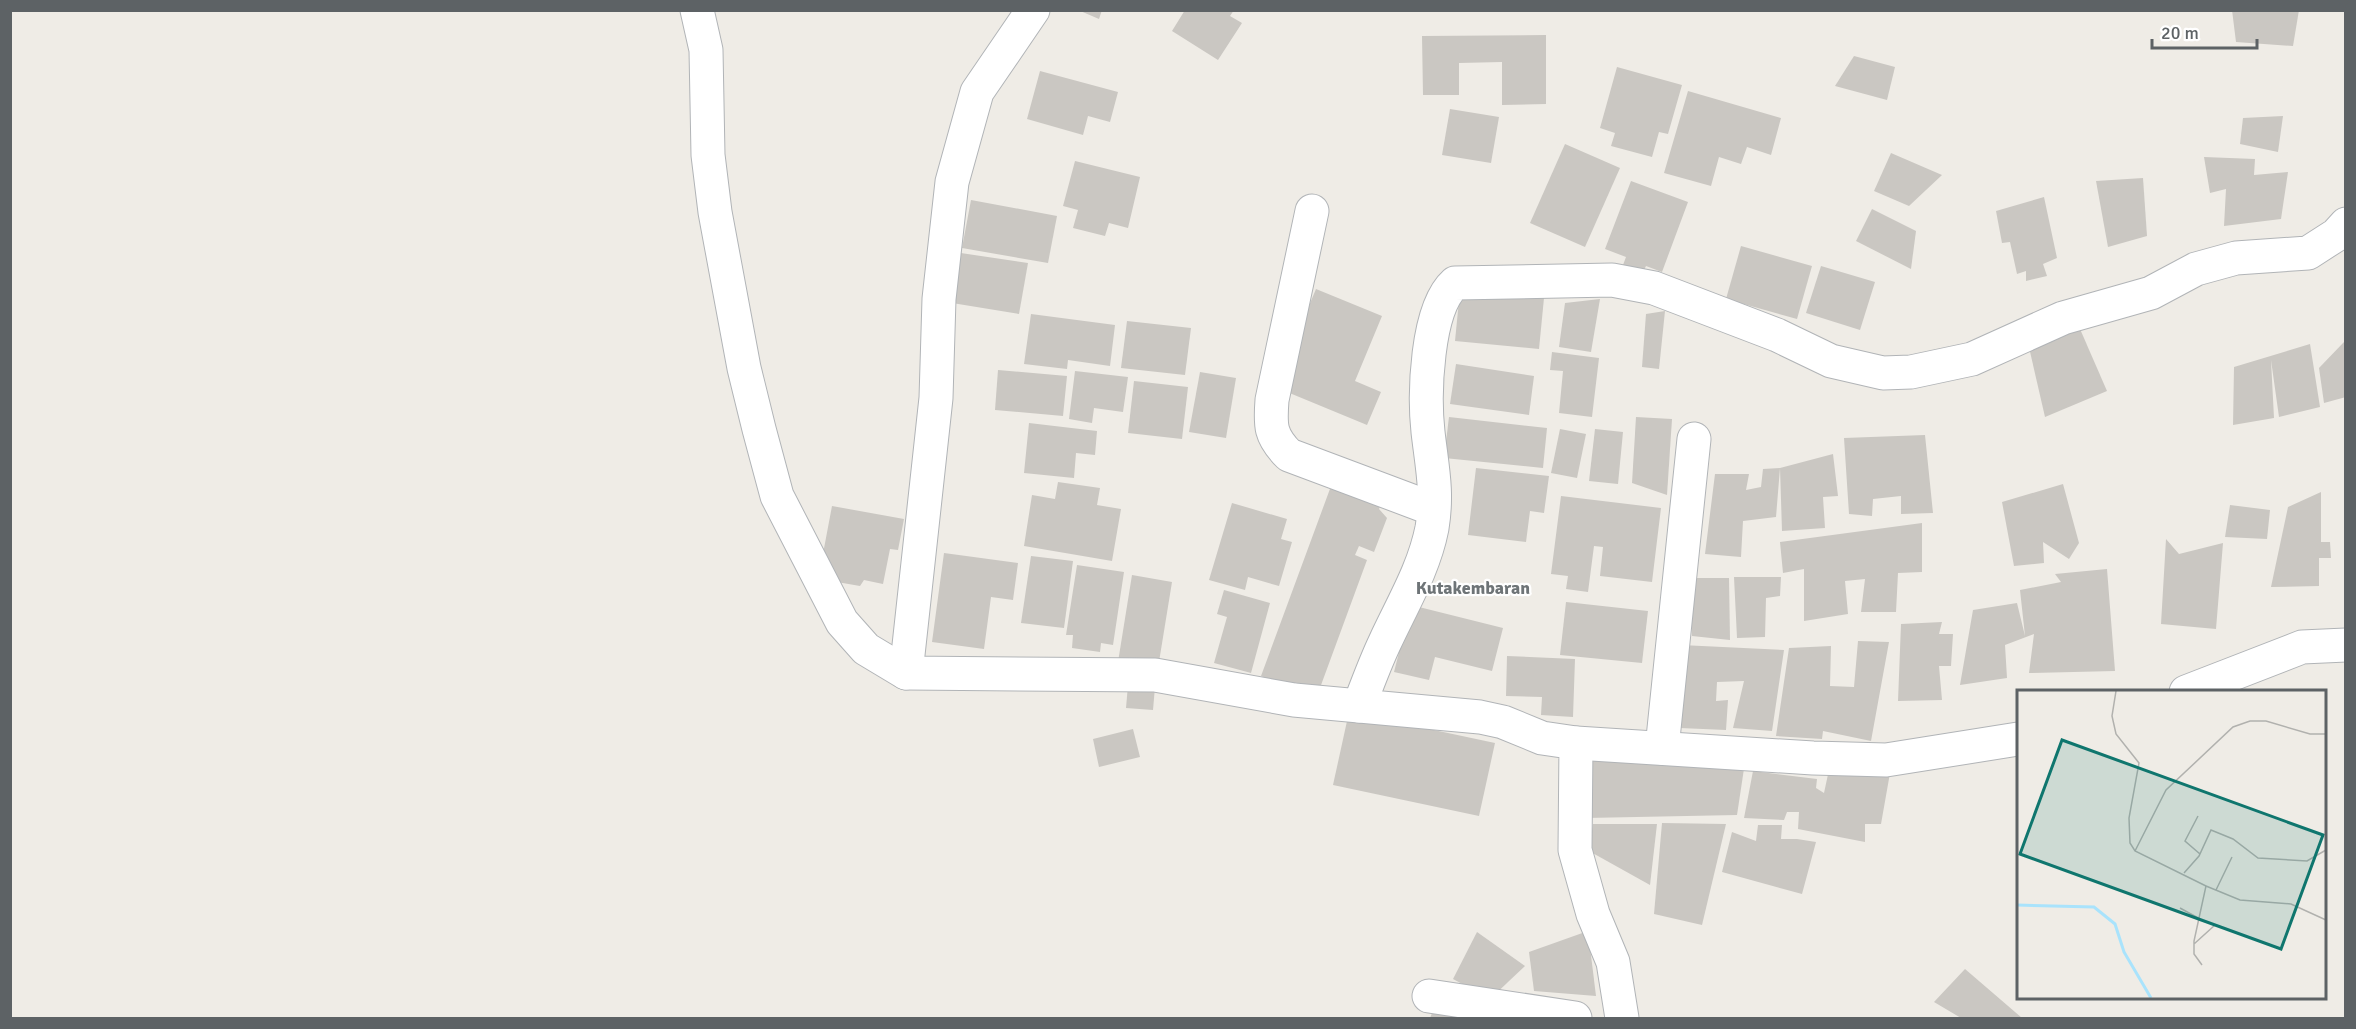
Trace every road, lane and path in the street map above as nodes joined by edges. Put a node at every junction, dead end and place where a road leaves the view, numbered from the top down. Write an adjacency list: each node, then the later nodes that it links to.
1 (697, 10): 8 (street)
2 (1033, 10): 8 (street)
3 (1312, 211): 6 (street)
4 (2346, 224): 6 (street)
5 (1694, 439): 13 (street)
6 (1434, 509): 10 (street)
7 (2346, 645): 9 (street)
8 (906, 673): 10 (street)
9 (2191, 690)
10 (1359, 706): 12 (street)
11 (2017, 739): 13 (street)
12 (1576, 742): 13 (street); 16 (street)
13 (1662, 748)
14 (1429, 996): 15 (street)
15 (1575, 1018)
16 (1622, 1018)

